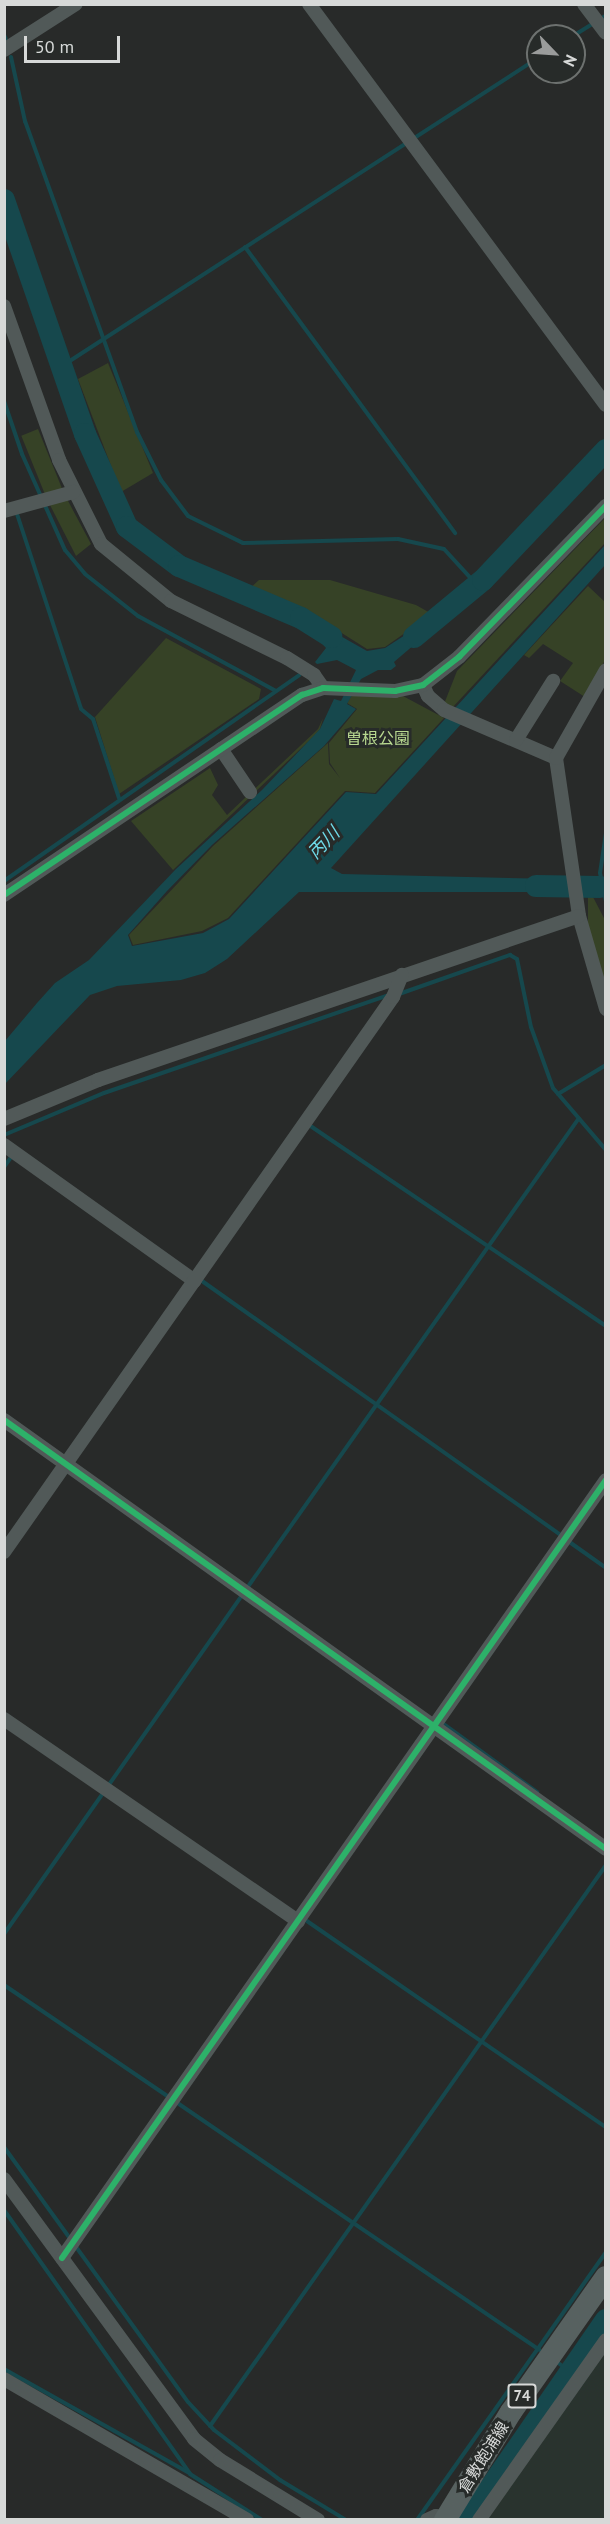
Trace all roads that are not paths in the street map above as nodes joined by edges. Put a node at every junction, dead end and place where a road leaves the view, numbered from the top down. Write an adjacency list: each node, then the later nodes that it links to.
1 (76, 4): 5 (street)
2 (309, 4): 7 (street)
3 (584, 4): 4 (street)
4 (599, 25)
5 (4, 50)
6 (4, 306): 8 (street)
7 (604, 399)
8 (73, 492): 10 (street); 14 (street)
9 (606, 506): 13 (street)
10 (4, 511)
11 (606, 670): 17 (street)
12 (553, 681): 15 (street)
13 (423, 685): 14 (street); 15 (street)
14 (323, 688): 16 (street)
15 (516, 740): 17 (street)
16 (221, 749): 18 (street); 19 (street)
17 (556, 758): 20 (street)
18 (250, 792)
19 (4, 895)
20 (579, 916): 21 (street); 22 (street)
21 (402, 975): 23 (street); 25 (street)
22 (606, 1009)
23 (4, 1119)
24 (11, 1150): 25 (street)
25 (192, 1279): 27 (street)
26 (4, 1420): 27 (street)
27 (67, 1463): 29 (street); 31 (street)
28 (606, 1480): 31 (street)
29 (4, 1552)
30 (4, 1719): 33 (street)
31 (434, 1722): 32 (street); 33 (street)
32 (606, 1849)
33 (297, 1918): 35 (street)
34 (4, 2179): 35 (street)
35 (69, 2247): 41 (street)
36 (606, 2277): 39 (main road, 倉敷飽浦線 / 74)
37 (606, 2340): 43 (street)
38 (4, 2379): 40 (street)
39 (446, 2519): 42 (street)
40 (247, 2520)
41 (318, 2520)
42 (427, 2520)
43 (479, 2520)

